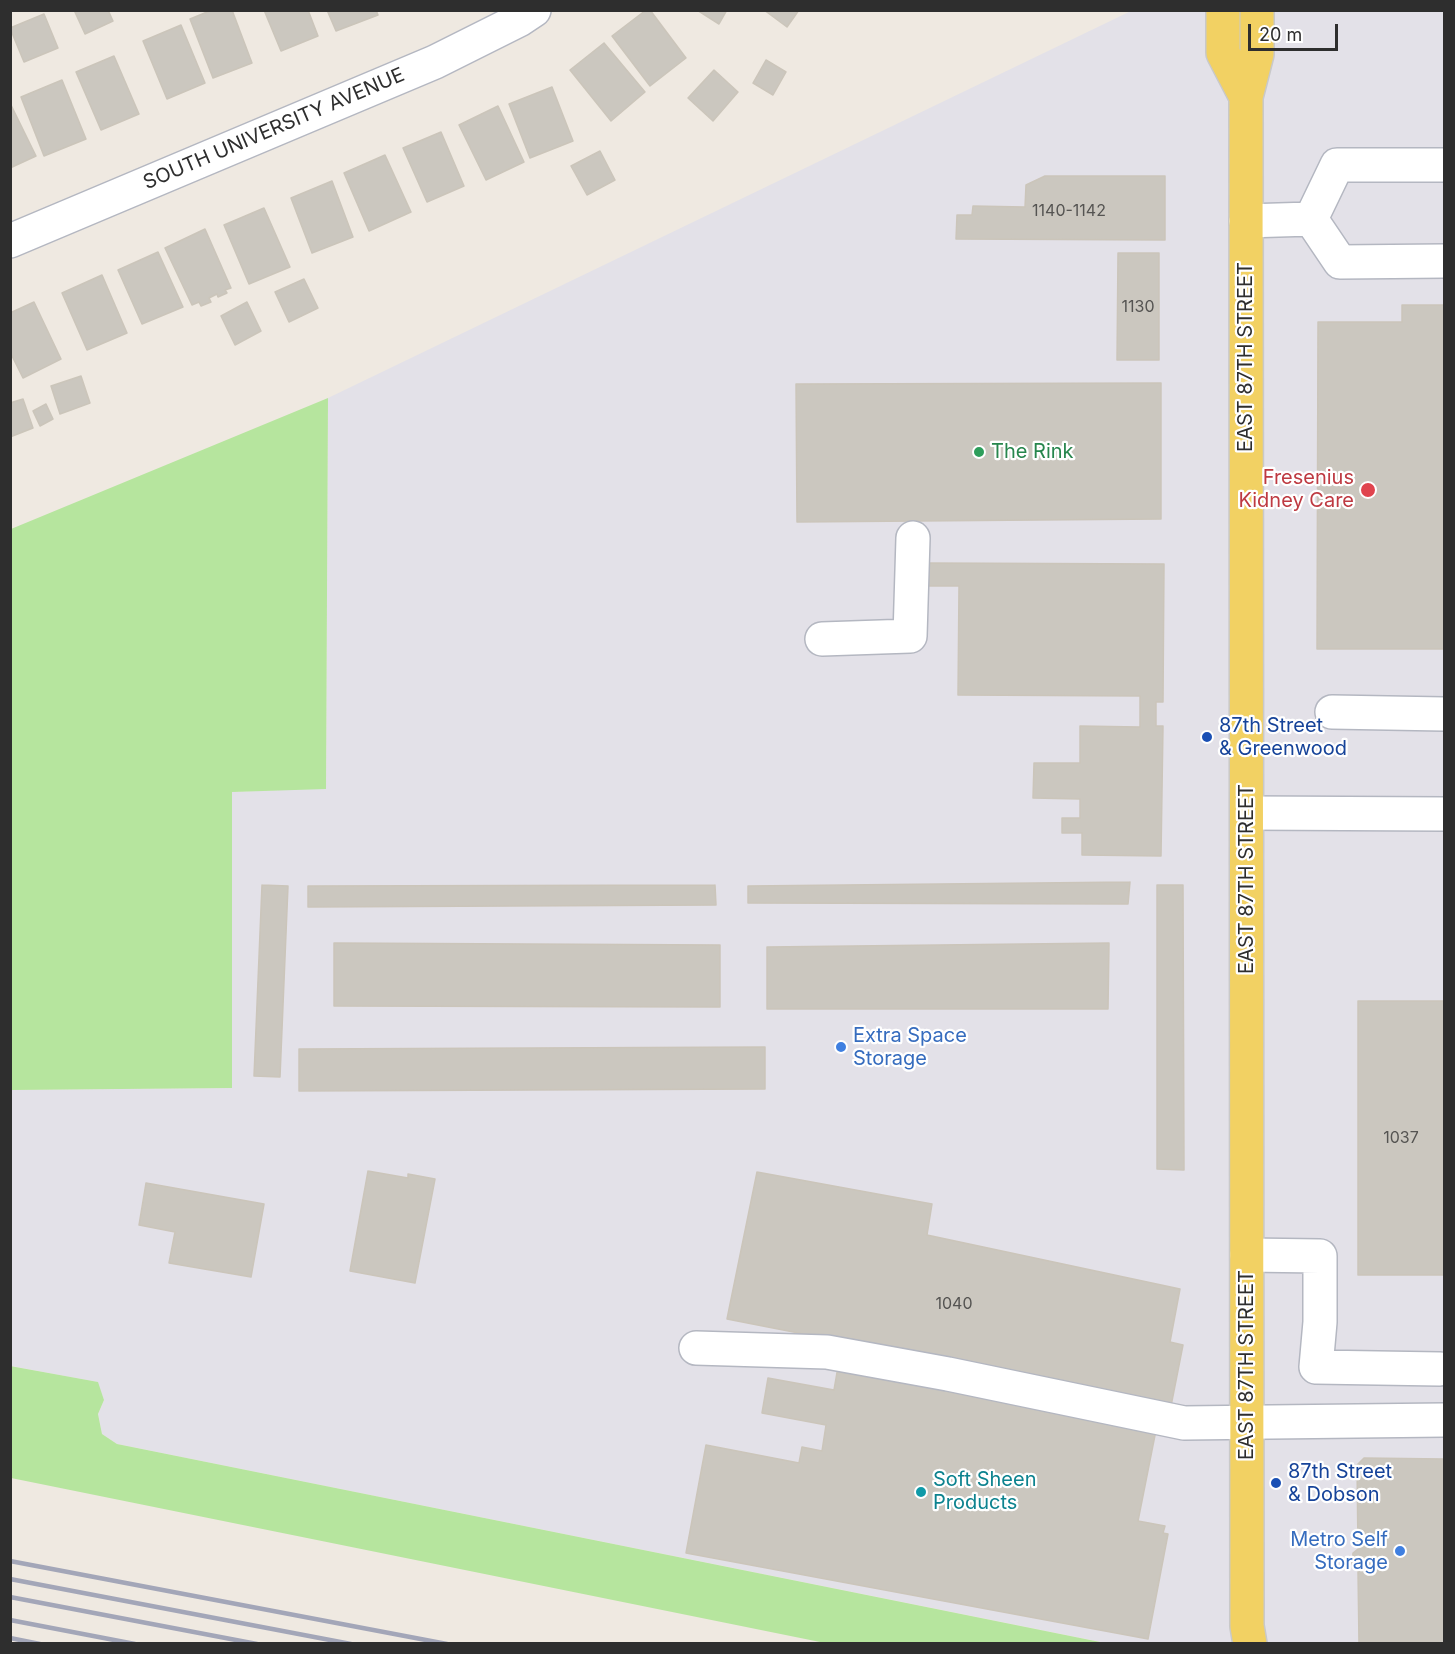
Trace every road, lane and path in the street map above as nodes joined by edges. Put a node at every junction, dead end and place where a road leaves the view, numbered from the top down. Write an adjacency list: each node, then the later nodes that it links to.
1 (534, 10): 8 (street, SOUTH UNIVERSITY AVENUE)
2 (1223, 10): 4 (main road, EAST 87TH STREET)
3 (1257, 10): 4 (main road, EAST 87TH STREET)
4 (1246, 97): 7 (main road, EAST 87TH STREET)
5 (1444, 165): 6 (street)
6 (1311, 219): 7 (street); 9 (street)
7 (1246, 220): 14 (main road, EAST 87TH STREET)
8 (10, 241)
9 (1444, 261)
10 (913, 538): 11 (street)
11 (822, 639)
12 (1332, 712): 13 (street)
13 (1444, 714)
14 (1247, 813): 15 (street); 16 (main road, EAST 87TH STREET)
15 (1444, 814)
16 (1247, 1255): 18 (street); 20 (main road, EAST 87TH STREET)
17 (696, 1348): 20 (street)
18 (1440, 1369)
19 (1444, 1420): 20 (street)
20 (1248, 1421): 21 (main road, EAST 87TH STREET)
21 (1247, 1638)

